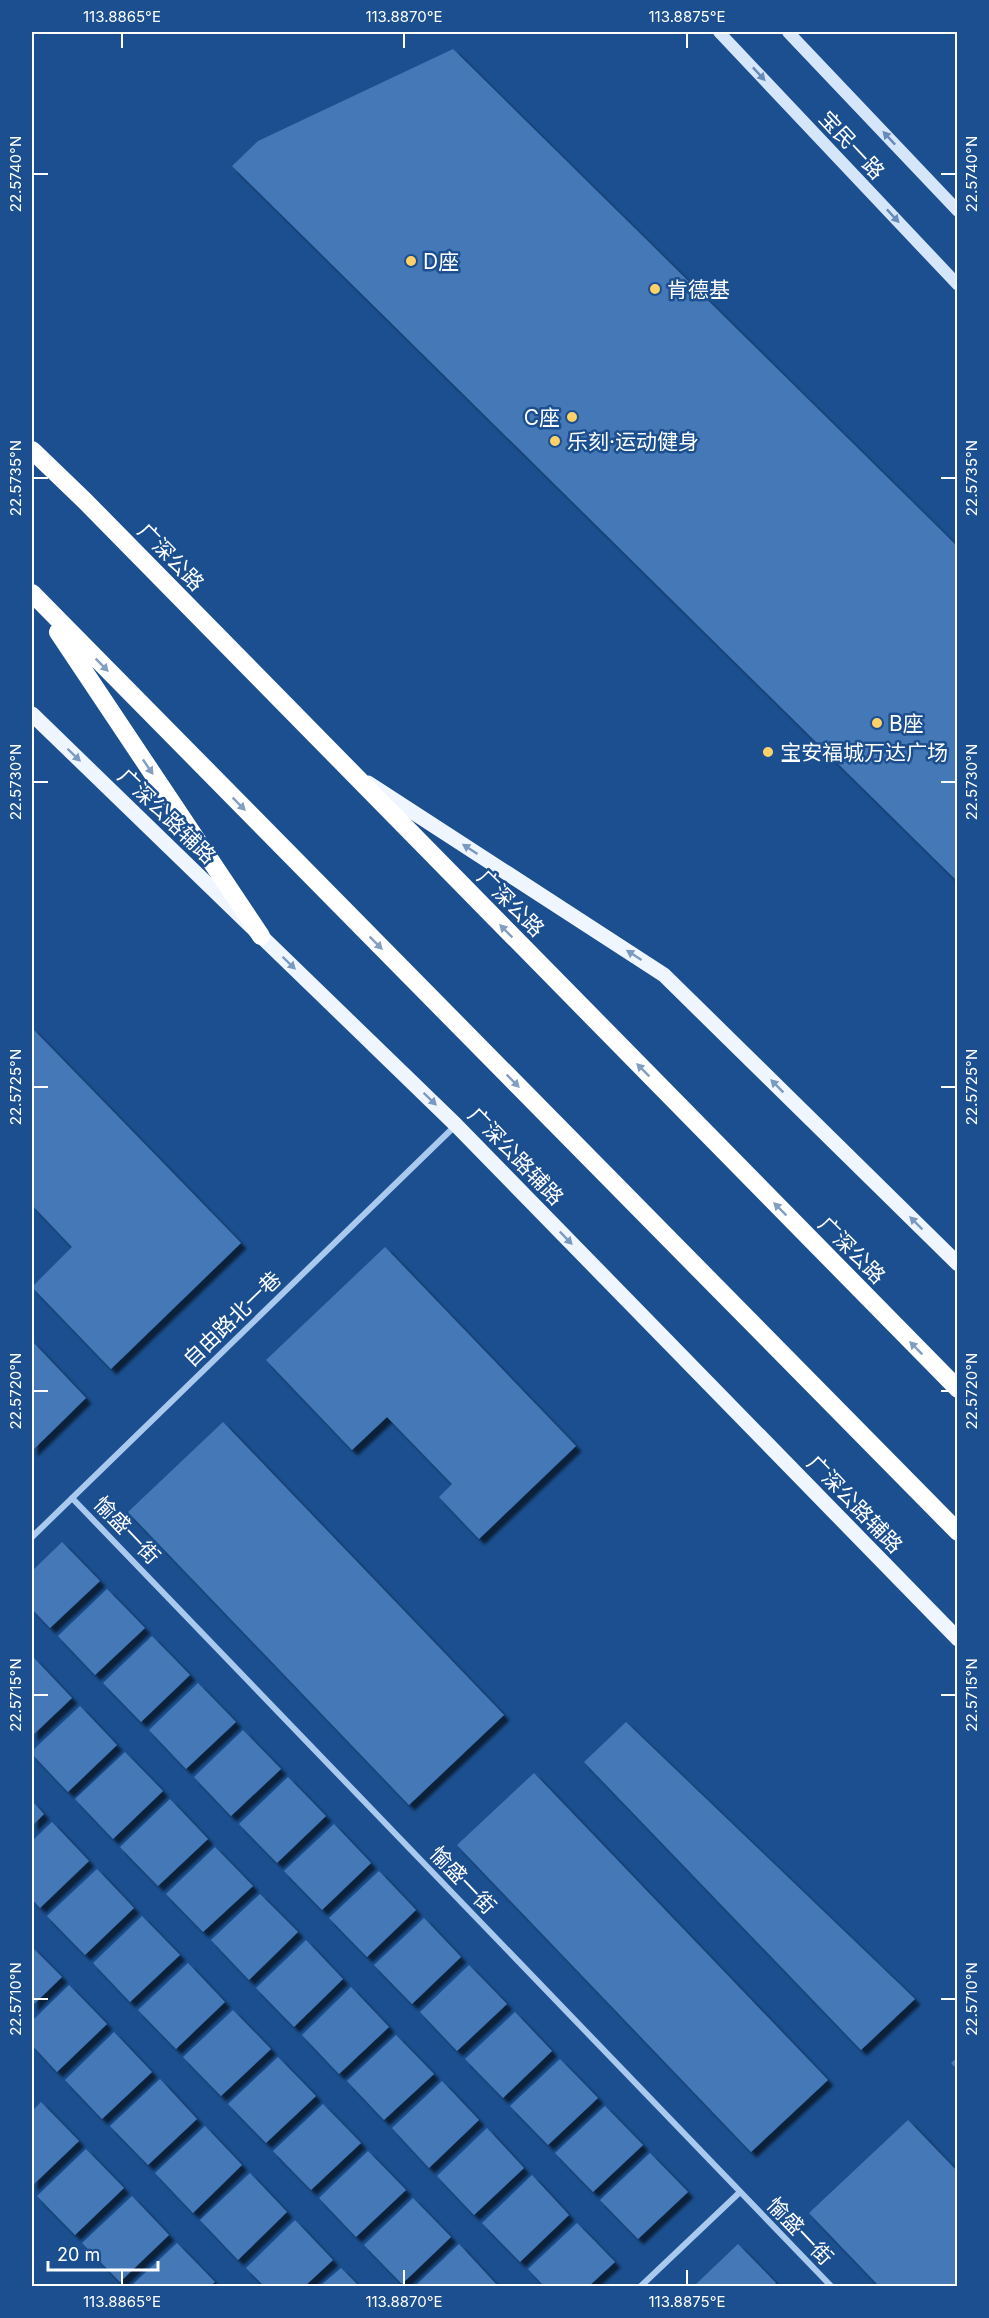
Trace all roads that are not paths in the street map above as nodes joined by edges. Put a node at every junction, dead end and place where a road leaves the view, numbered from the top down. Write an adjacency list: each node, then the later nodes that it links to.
1 (719, 32): 4 (main road, 宝民一路, one-way to 4)
2 (788, 32): 3 (main road, 宝民一路, one-way to 2)
3 (957, 212)
4 (957, 285)
5 (32, 450): 8 (highway, 广深公路)
6 (33, 595): 9 (highway, one-way to 9); 14 (highway, one-way to 14)
7 (32, 714): 9 (main road, 广深公路辅路, one-way to 9)
8 (347, 769): 11 (main road, one-way to 8); 12 (highway, 广深公路, one-way to 8)
9 (261, 936): 10 (main road, 广深公路辅路, one-way to 10)
10 (456, 1125): 13 (street, 自由路北一巷); 16 (main road, 广深公路辅路, one-way to 16)
11 (957, 1264)
12 (957, 1389)
13 (72, 1498): 15 (street, 自由路北一巷); 17 (street, 愉盛一街)
14 (957, 1532)
15 (32, 1537)
16 (957, 1639)
17 (740, 2192): 18 (street); 19 (street, 愉盛一街)
18 (641, 2286)
19 (831, 2286)

